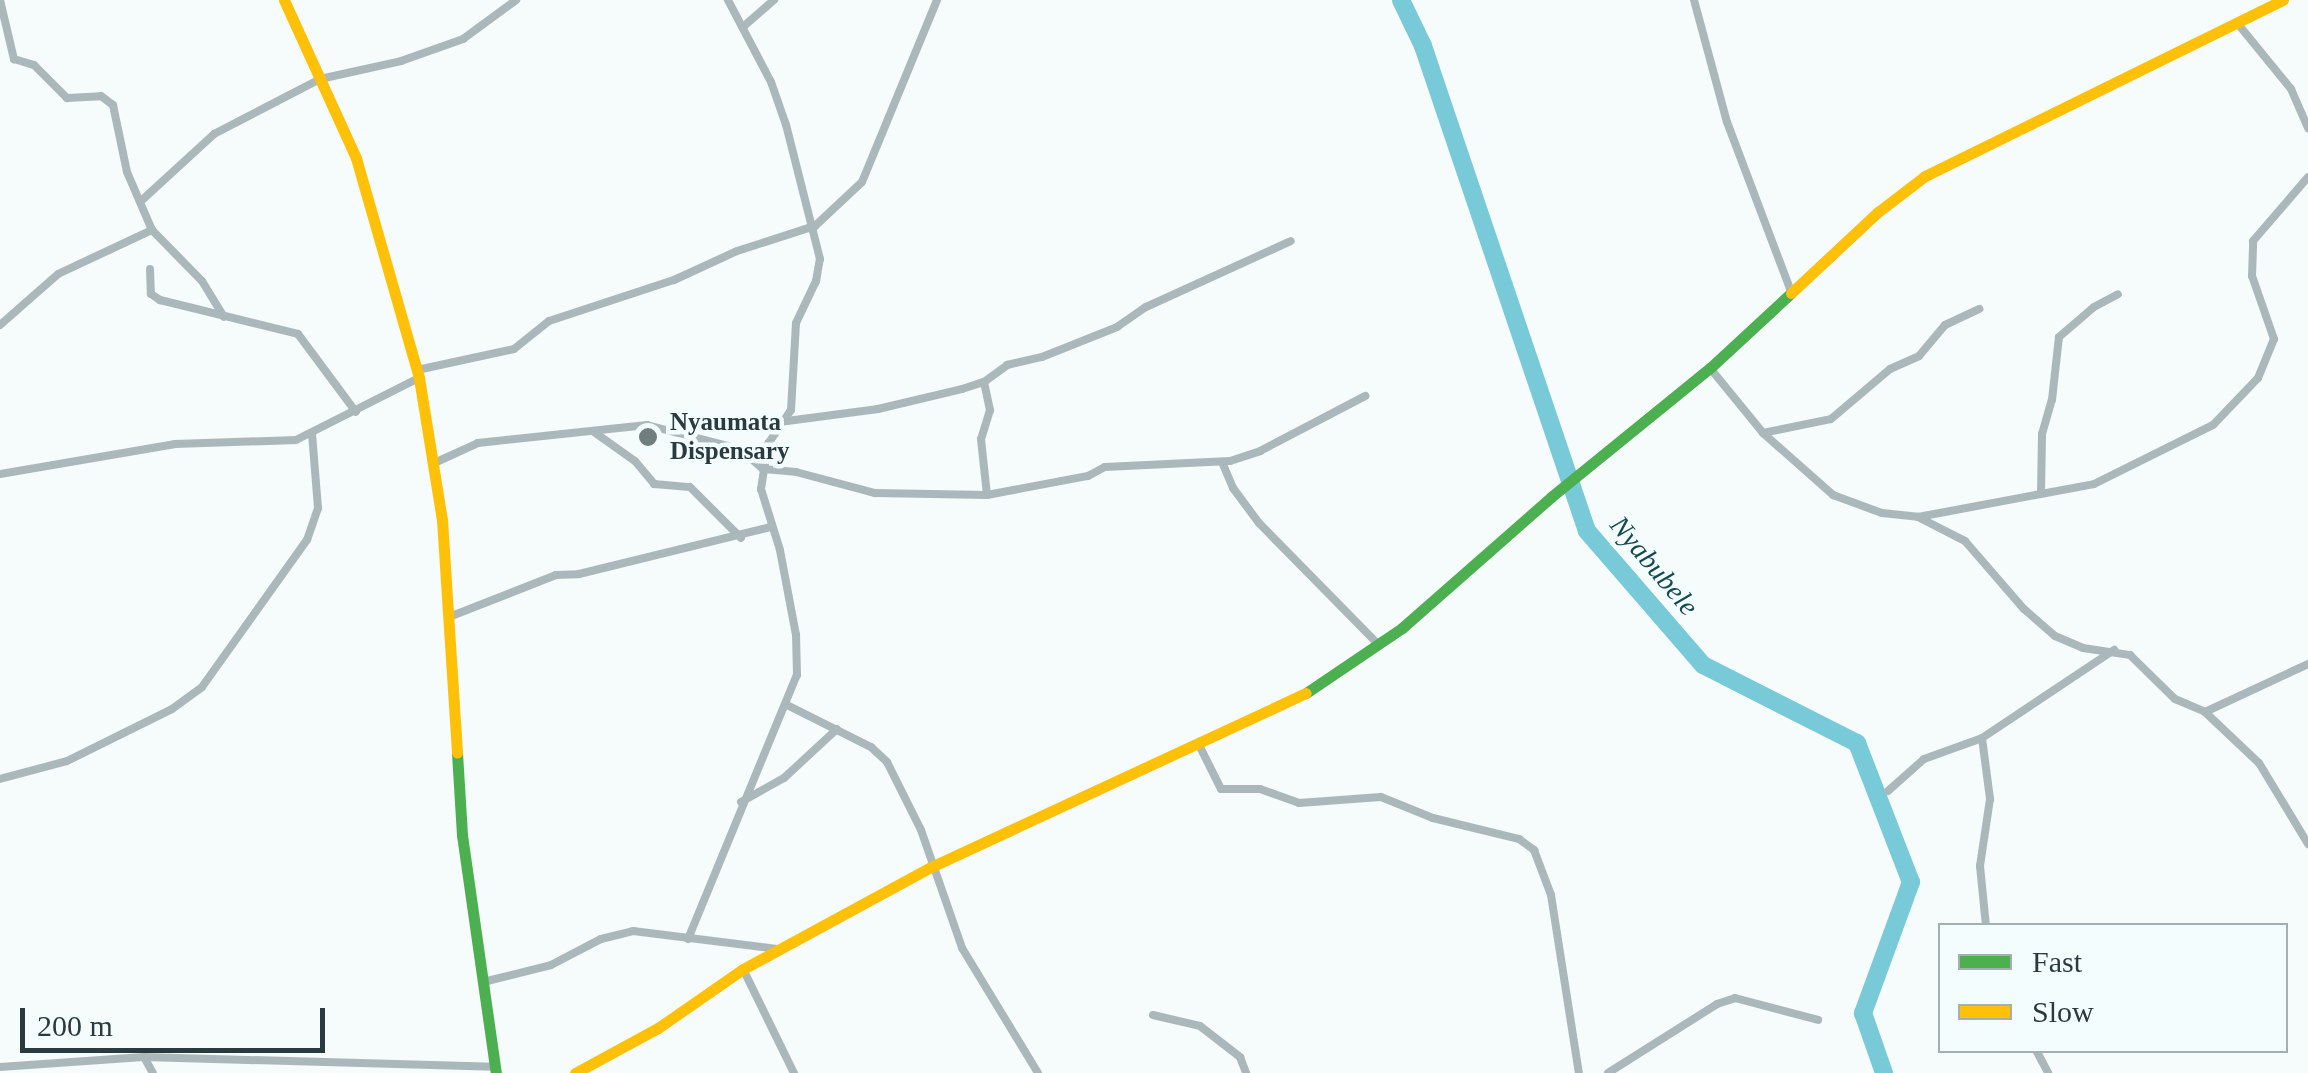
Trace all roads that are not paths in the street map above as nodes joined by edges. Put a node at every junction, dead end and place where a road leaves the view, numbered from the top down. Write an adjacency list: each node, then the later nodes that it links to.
1 (0, 0): 14 (street)
2 (284, 0): 11 (street)
3 (516, 0): 11 (street)
4 (728, 0): 10 (street)
5 (774, 0): 10 (street)
6 (937, 0): 15 (street)
7 (1694, 0): 19 (street)
8 (2283, 0): 9 (street)
9 (2238, 24): 12 (street); 19 (street)
10 (744, 26): 15 (street)
11 (320, 79): 14 (street); 25 (street)
12 (2308, 128)
13 (2308, 177): 37 (street)
14 (141, 201): 16 (street)
15 (815, 226): 25 (street); 29 (street)
16 (152, 230): 22 (street); 23 (street)
17 (1291, 241): 26 (street)
18 (150, 269): 22 (street)
19 (1792, 294): 24 (street)
20 (2118, 294): 37 (street)
21 (1980, 309): 31 (street)
22 (224, 317): 28 (street)
23 (0, 325)
24 (1710, 368): 31 (street); 43 (street)
25 (418, 374): 28 (street); 34 (street)
26 (984, 382): 29 (street); 38 (street)
27 (1365, 396): 33 (street)
28 (356, 412): 32 (street)
29 (787, 420): 35 (street)
30 (594, 432): 34 (street); 35 (street); 41 (street)
31 (1763, 433): 39 (street)
32 (312, 434): 36 (street); 51 (street)
33 (1222, 462): 38 (street); 43 (street)
34 (432, 464): 42 (street)
35 (763, 470): 38 (street); 40 (street)
36 (0, 474)
37 (2042, 493): 39 (street)
38 (987, 495)
39 (1918, 517): 44 (street)
40 (771, 527): 41 (street); 46 (street)
41 (741, 538): 42 (street)
42 (449, 617): 60 (street)
43 (1378, 644): 50 (street)
44 (2114, 650): 47 (street); 49 (street)
45 (2308, 664): 47 (street)
46 (787, 705): 48 (street); 53 (street)
47 (2205, 712): 54 (street)
48 (838, 729): 53 (street); 55 (street)
49 (1982, 738): 52 (street); 56 (street)
50 (1198, 743): 55 (street); 73 (street)
51 (0, 779)
52 (1888, 791)
53 (741, 802): 57 (street)
54 (2308, 844)
55 (931, 867): 58 (street); 71 (street)
56 (1986, 923)
57 (688, 940): 58 (street); 60 (street)
58 (779, 950): 59 (street)
59 (743, 969): 69 (street); 70 (street)
60 (483, 982): 66 (street)
61 (1152, 1015): 72 (street)
62 (1818, 1020): 74 (street)
63 (144, 1057): 64 (street); 66 (street); 68 (street)
64 (50, 1062): 65 (street); 67 (street)
65 (0, 1067)
66 (495, 1070)
67 (48, 1073)
68 (153, 1073)
69 (575, 1073)
70 (794, 1073)
71 (1038, 1073)
72 (1246, 1073)
73 (1579, 1073)
74 (1608, 1073)

